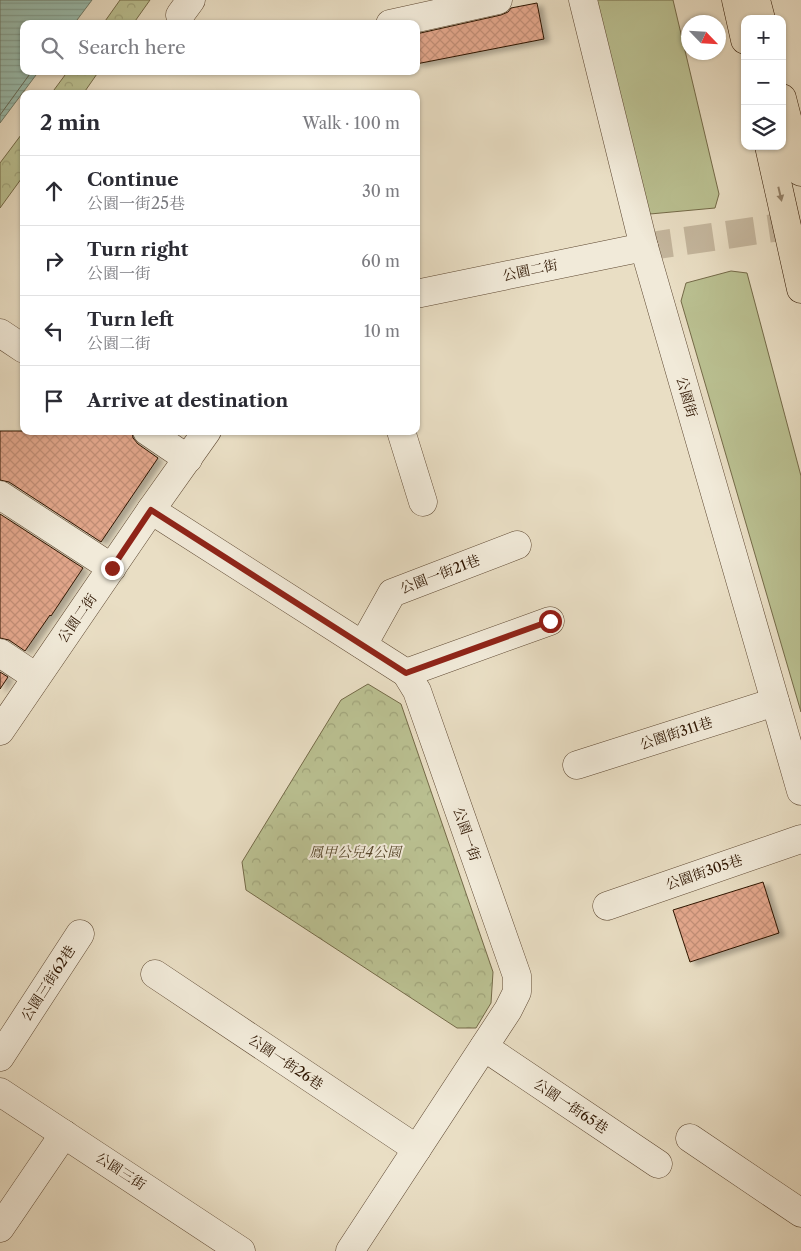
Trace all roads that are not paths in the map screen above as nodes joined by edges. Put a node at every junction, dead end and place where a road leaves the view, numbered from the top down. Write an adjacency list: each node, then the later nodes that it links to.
1 (498, 0): 6 (street)
2 (582, 0): 11 (street, 公園街)
3 (736, 0): 7 (highway)
4 (756, 0): 5 (highway)
5 (760, 15)
6 (408, 20)
7 (741, 22)
8 (784, 105): 10 (highway)
9 (770, 150): 12 (highway, one-way to 12)
10 (801, 172)
11 (644, 247): 13 (street, 公園二街); 30 (street, 公園街)
12 (801, 289)
13 (420, 293)
14 (0, 333): 15 (street)
15 (20, 346)
16 (153, 435): 19 (street)
17 (204, 435): 19 (street, 公園二街)
18 (402, 435): 21 (street)
19 (188, 459): 22 (street, 公園二街)
20 (0, 495): 24 (street)
21 (424, 502)
22 (151, 510): 24 (street, 公園二街); 26 (street, 公園一街)
23 (517, 545): 26 (street, 公園一街21巷)
24 (112, 568): 29 (street, 公園二街)
25 (550, 621): 28 (street)
26 (363, 645): 28 (street, 公園一街)
27 (0, 653): 29 (street)
28 (406, 673): 38 (street, 公園一街)
29 (36, 677): 31 (street, 公園二街)
30 (775, 702): 32 (street, 公園街311巷); 33 (street, 公園街)
31 (0, 732)
32 (577, 765)
33 (801, 791)
34 (801, 839): 35 (street, 公園街305巷)
35 (608, 906)
36 (80, 934): 39 (street, 公園三街62巷)
37 (154, 974): 43 (street, 公園一街26巷)
38 (484, 1047): 43 (street, 公園一街); 44 (street, 公園一街65巷)
39 (0, 1057)
40 (0, 1092): 41 (street, 公園三街)
41 (64, 1134): 46 (street); 47 (street, 公園三街)
42 (690, 1138): 45 (street)
43 (417, 1149): 48 (street, 公園一街)
44 (658, 1164)
45 (801, 1213)
46 (0, 1228)
47 (242, 1251)
48 (350, 1251)

